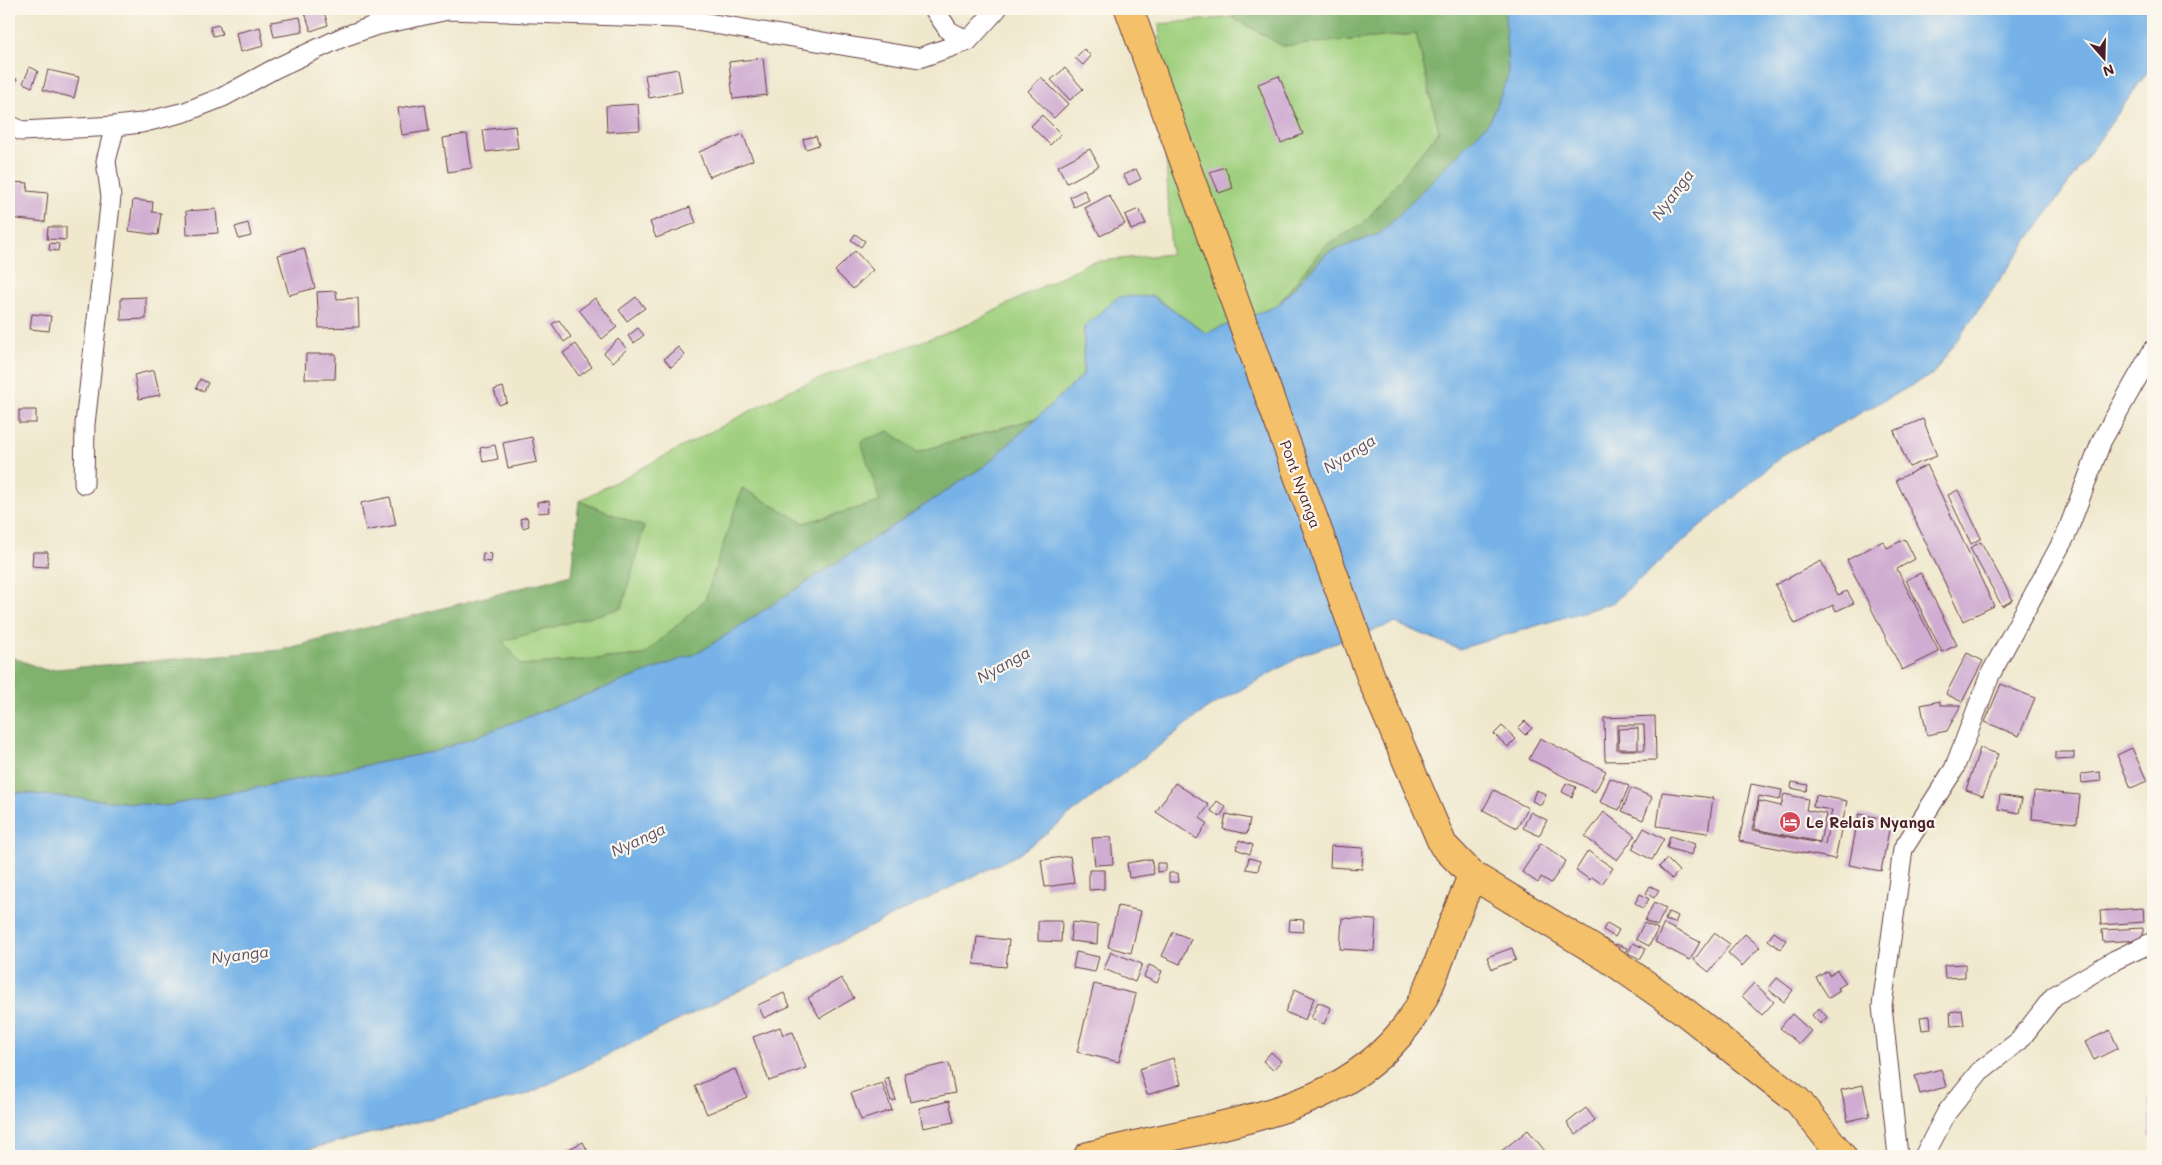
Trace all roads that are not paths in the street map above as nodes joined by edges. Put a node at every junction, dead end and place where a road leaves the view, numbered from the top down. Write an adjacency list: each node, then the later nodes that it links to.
1 (934, 9): 4 (street)
2 (998, 9): 4 (street)
3 (1129, 9): 9 (main road, Pont Nyanga)
4 (968, 41): 6 (street)
5 (9, 126): 6 (street)
6 (115, 126): 8 (street)
7 (2153, 350): 13 (street)
8 (84, 484)
9 (1472, 875): 11 (main road); 12 (main road, Pont Nyanga)
10 (2153, 942): 14 (street)
11 (1088, 1156)
12 (1842, 1156)
13 (1898, 1156)
14 (1924, 1156)

